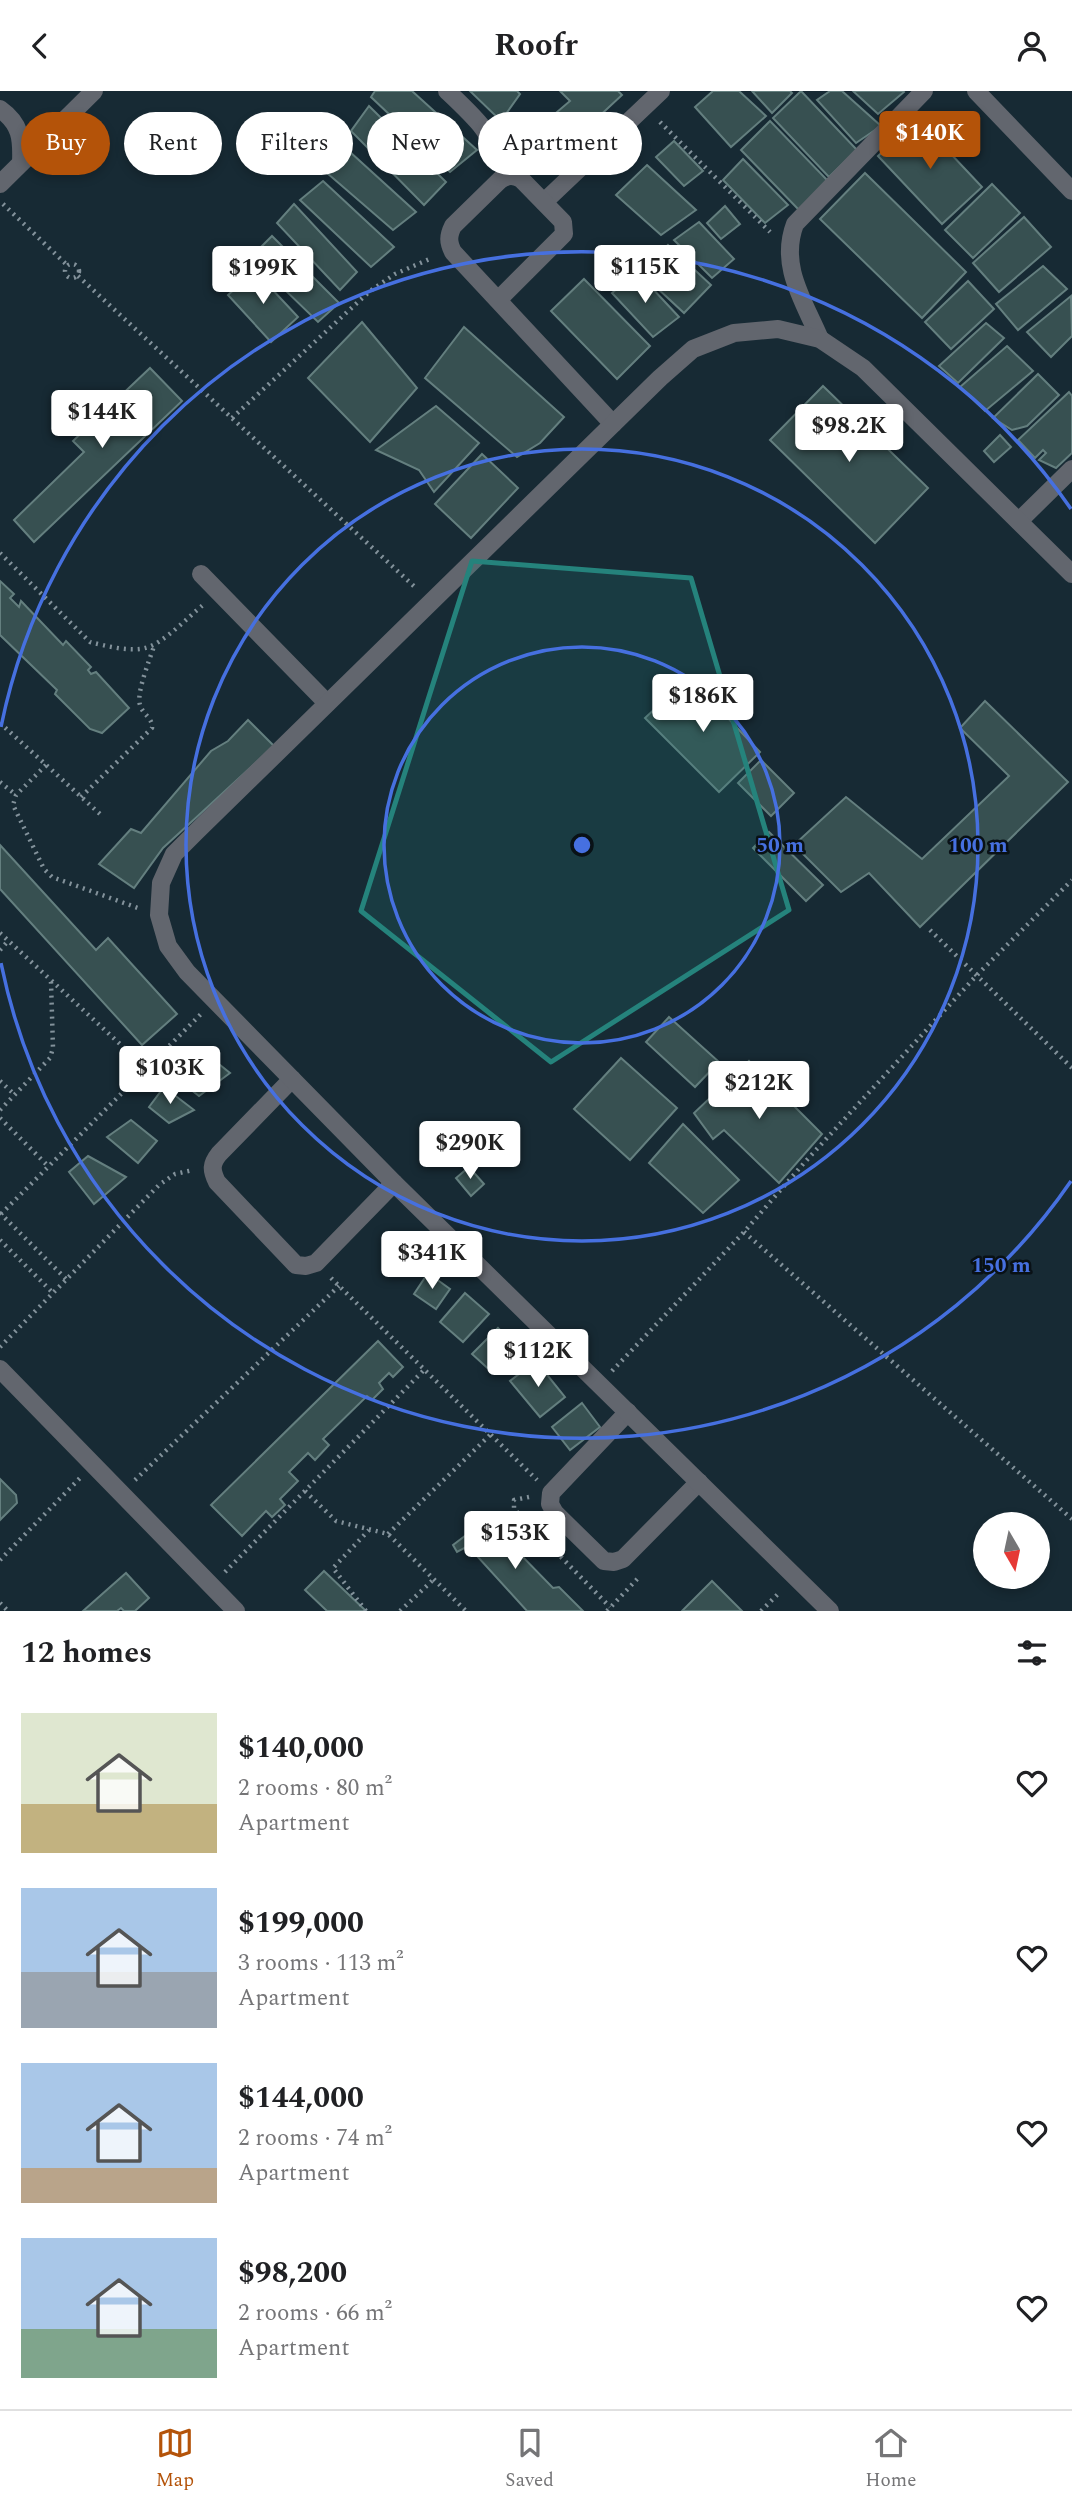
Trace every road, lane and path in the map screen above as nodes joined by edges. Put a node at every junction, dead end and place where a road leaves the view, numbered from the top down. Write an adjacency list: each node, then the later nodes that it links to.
1 (94, 91): 8 (street)
2 (447, 91): 11 (street)
3 (661, 91): 6 (street)
4 (924, 91): 16 (street)
5 (976, 91): 13 (street)
6 (645, 106): 15 (street); 16 (path)
7 (0, 109): 9 (street)
8 (73, 112)
9 (21, 137)
10 (21, 163): 12 (street)
11 (507, 176): 15 (street); 17 (street)
12 (0, 184)
13 (1072, 191)
14 (0, 201): 18 (path)
15 (544, 202): 20 (street)
16 (788, 251): 21 (street)
17 (453, 252): 20 (street); 22 (path)
18 (67, 265): 19 (path); 19 (path)
19 (78, 276): 22 (path)
20 (498, 300): 23 (street)
21 (820, 339): 23 (street); 25 (street)
22 (232, 418): 30 (path)
23 (613, 424): 30 (street)
24 (1072, 469): 25 (street)
25 (1019, 521): 28 (street)
26 (0, 553): 31 (path)
27 (201, 574): 29 (street)
28 (1072, 574)
29 (219, 592): 31 (path); 32 (street)
30 (431, 602): 32 (street)
31 (155, 645): 37 (path)
32 (327, 703): 40 (street)
33 (0, 723): 34 (path)
34 (46, 765): 36 (path); 37 (path)
35 (0, 782): 36 (path)
36 (16, 795): 40 (path)
37 (81, 797): 38 (path)
38 (100, 814)
39 (1072, 880): 45 (path)
40 (159, 915): 47 (street)
41 (930, 930): 45 (path)
42 (0, 933): 43 (path)
43 (8, 941): 44 (path); 46 (path)
44 (0, 950)
45 (976, 975): 48 (path); 59 (path)
46 (51, 981): 49 (path); 52 (path)
47 (215, 1000): 49 (path); 50 (street)
48 (1072, 1067)
49 (146, 1069): 55 (path)
50 (292, 1079): 56 (street); 57 (street)
51 (0, 1081): 52 (path)
52 (15, 1095): 53 (path)
53 (0, 1110)
54 (0, 1118): 55 (path)
55 (49, 1167): 58 (path)
56 (212, 1173): 61 (street); 62 (path)
57 (394, 1183): 61 (street); 68 (street)
58 (1, 1213): 62 (path)
59 (744, 1232): 68 (path); 76 (path)
60 (0, 1240): 64 (path)
61 (316, 1263): 63 (path)
62 (66, 1279): 64 (path)
63 (339, 1286): 67 (path); 74 (path)
64 (52, 1293): 65 (path)
65 (0, 1347)
66 (0, 1369): 71 (street)
67 (424, 1370): 70 (path); 73 (path)
68 (599, 1384): 69 (street)
69 (628, 1412): 72 (street); 75 (street)
70 (491, 1435): 75 (path); 78 (path)
71 (93, 1465): 74 (street); 79 (path)
72 (699, 1482): 75 (street); 88 (street)
73 (305, 1491): 77 (path); 81 (path)
74 (121, 1493): 81 (street)
75 (551, 1493)
76 (1072, 1520)
77 (369, 1530): 78 (path); 85 (path)
78 (388, 1534): 80 (path)
79 (0, 1560)
80 (434, 1579): 86 (path); 87 (path)
81 (212, 1585): 84 (street)
82 (0, 1603): 83 (path)
83 (8, 1611)
84 (236, 1611)
85 (366, 1611)
86 (400, 1611)
87 (466, 1611)
88 (830, 1611)

